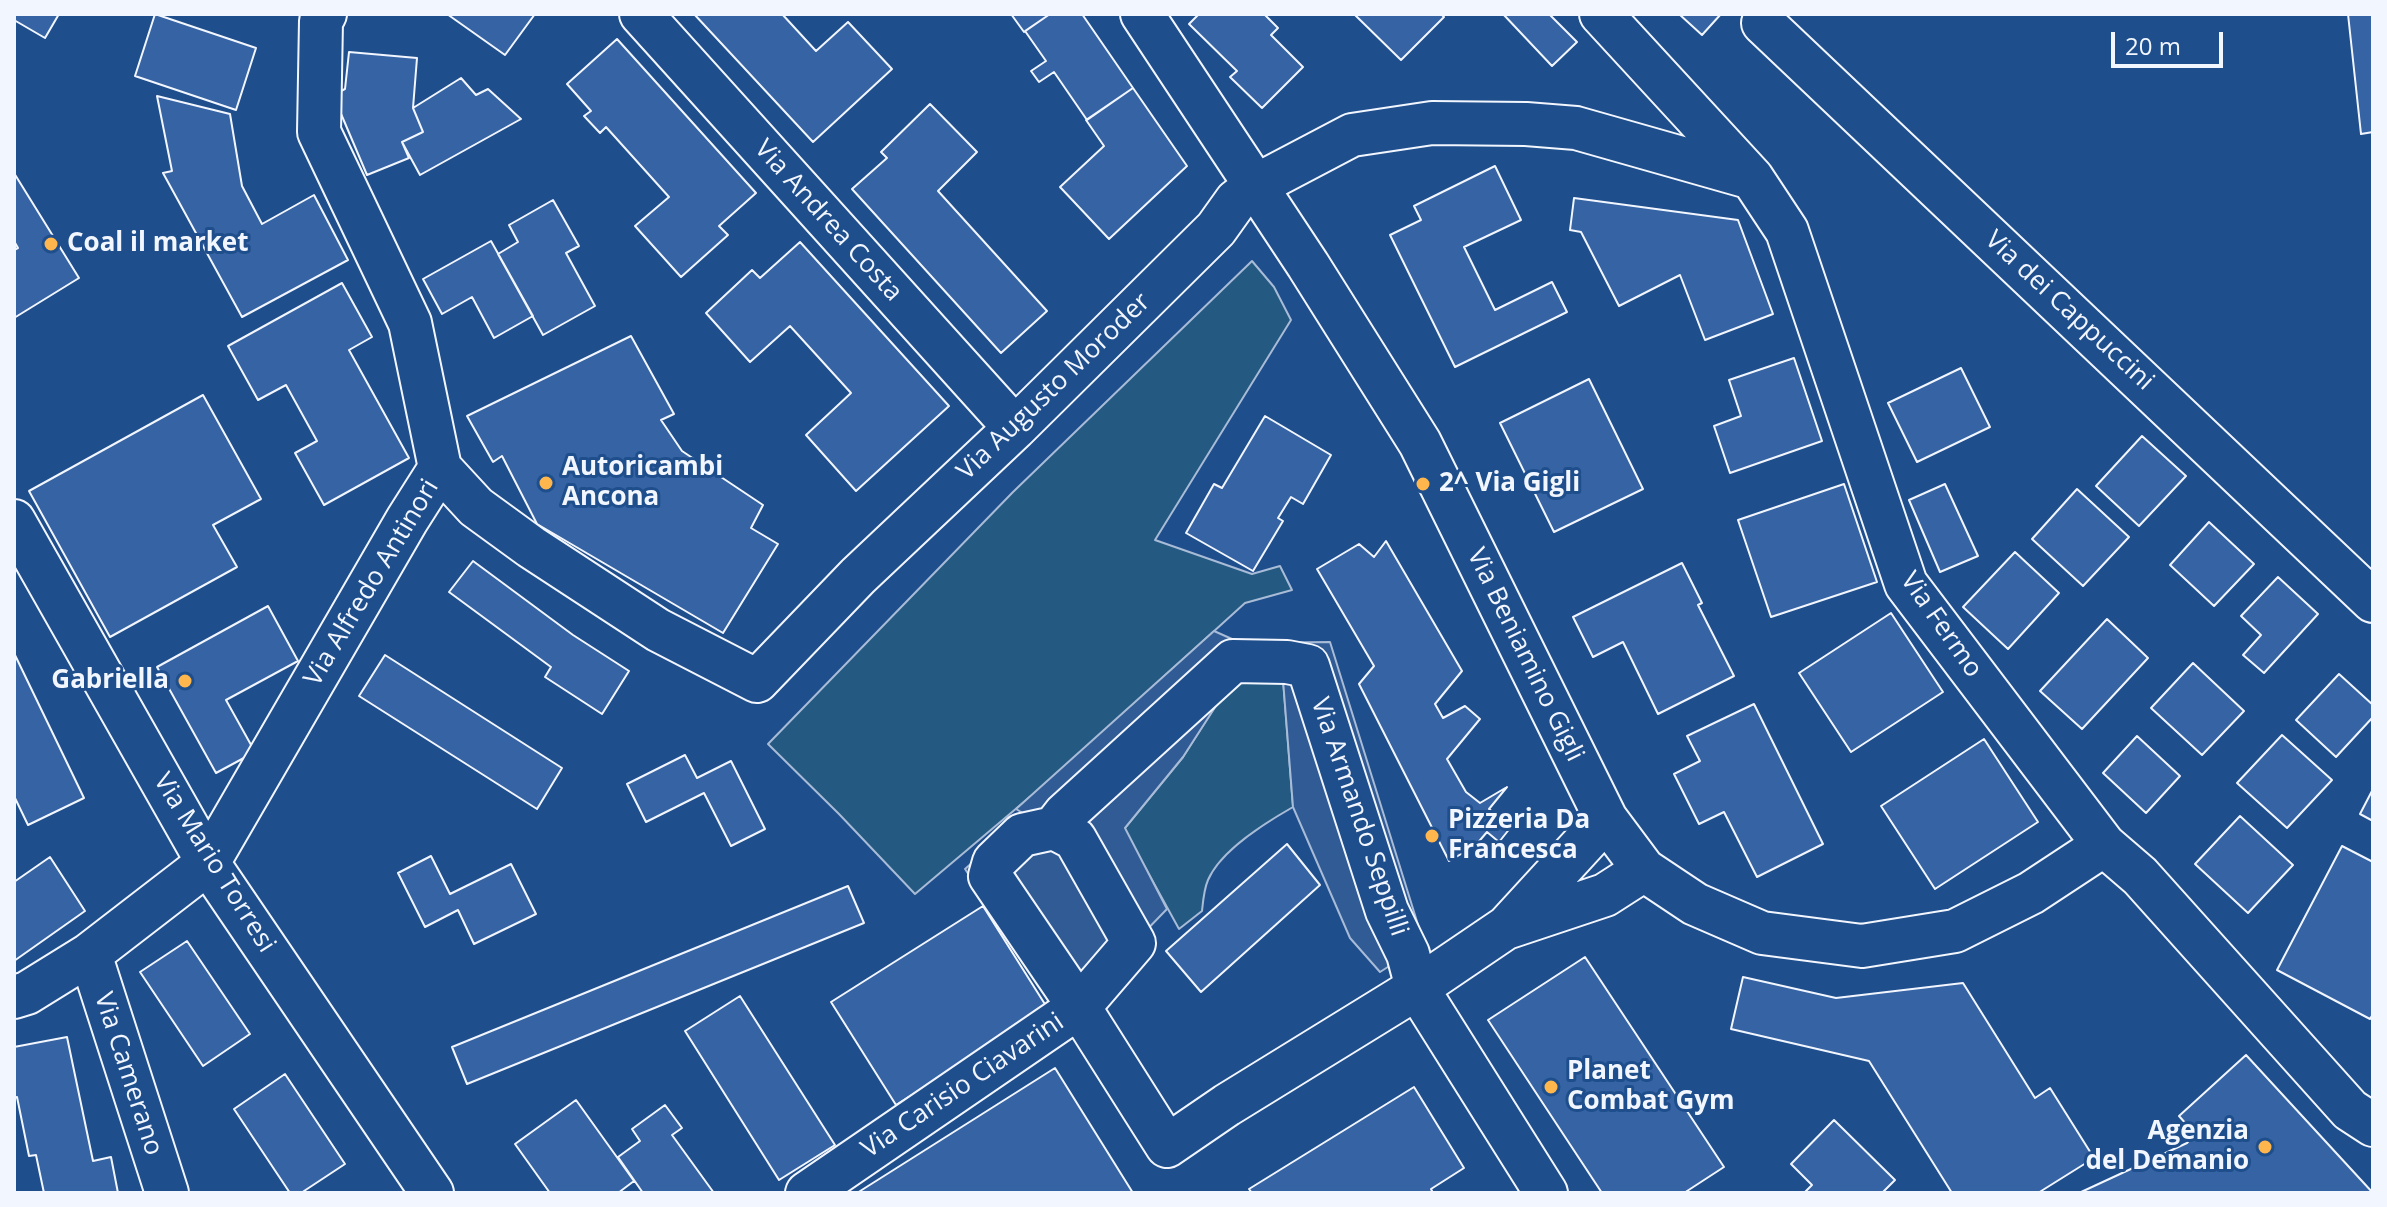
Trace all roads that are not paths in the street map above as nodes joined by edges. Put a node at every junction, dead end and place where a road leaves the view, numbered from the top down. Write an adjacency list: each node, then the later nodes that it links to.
1 (325, 14): 9 (street, Via Alfredo Antinori)
2 (641, 14): 8 (street, Via Andrea Costa)
3 (1142, 14): 7 (street, Via Beniamino Gigli)
4 (1601, 14): 6 (street, Via Fermo)
5 (1763, 23): 11 (street, Via dei Cappuccini)
6 (1752, 178): 7 (street, Via Augusto Moroder); 14 (street, Via Fermo)
7 (1255, 186): 8 (street, Via Augusto Moroder); 12 (street, Via Beniamino Gigli)
8 (1015, 428): 9 (street, Via Augusto Moroder)
9 (440, 468): 15 (street, Via Alfredo Antinori)
10 (14, 521): 15 (street, Via Mario Torresi)
11 (2373, 601)
12 (1606, 819): 16 (street, Via Beniamino Gigli); 17 (street)
13 (1054, 828): 19 (street, Via Armando Seppilli); 21 (street, Via Carisio Ciavarini); 21 (street)
14 (2104, 845): 16 (street, Via Beniamino Gigli); 22 (street, Via Fermo)
15 (208, 863): 18 (street, Via Camerano); 24 (street, Via Mario Torresi)
16 (1644, 870): 17 (street)
17 (1507, 927): 19 (street)
18 (90, 954): 20 (street, Via Camerano); 23 (street, Via Camerano)
19 (1417, 988): 21 (street); 26 (street)
20 (14, 997)
21 (1079, 1007): 25 (street, Via Carisio Ciavarini)
22 (2373, 1125)
23 (167, 1193)
24 (432, 1193)
25 (807, 1193)
26 (1546, 1193)

